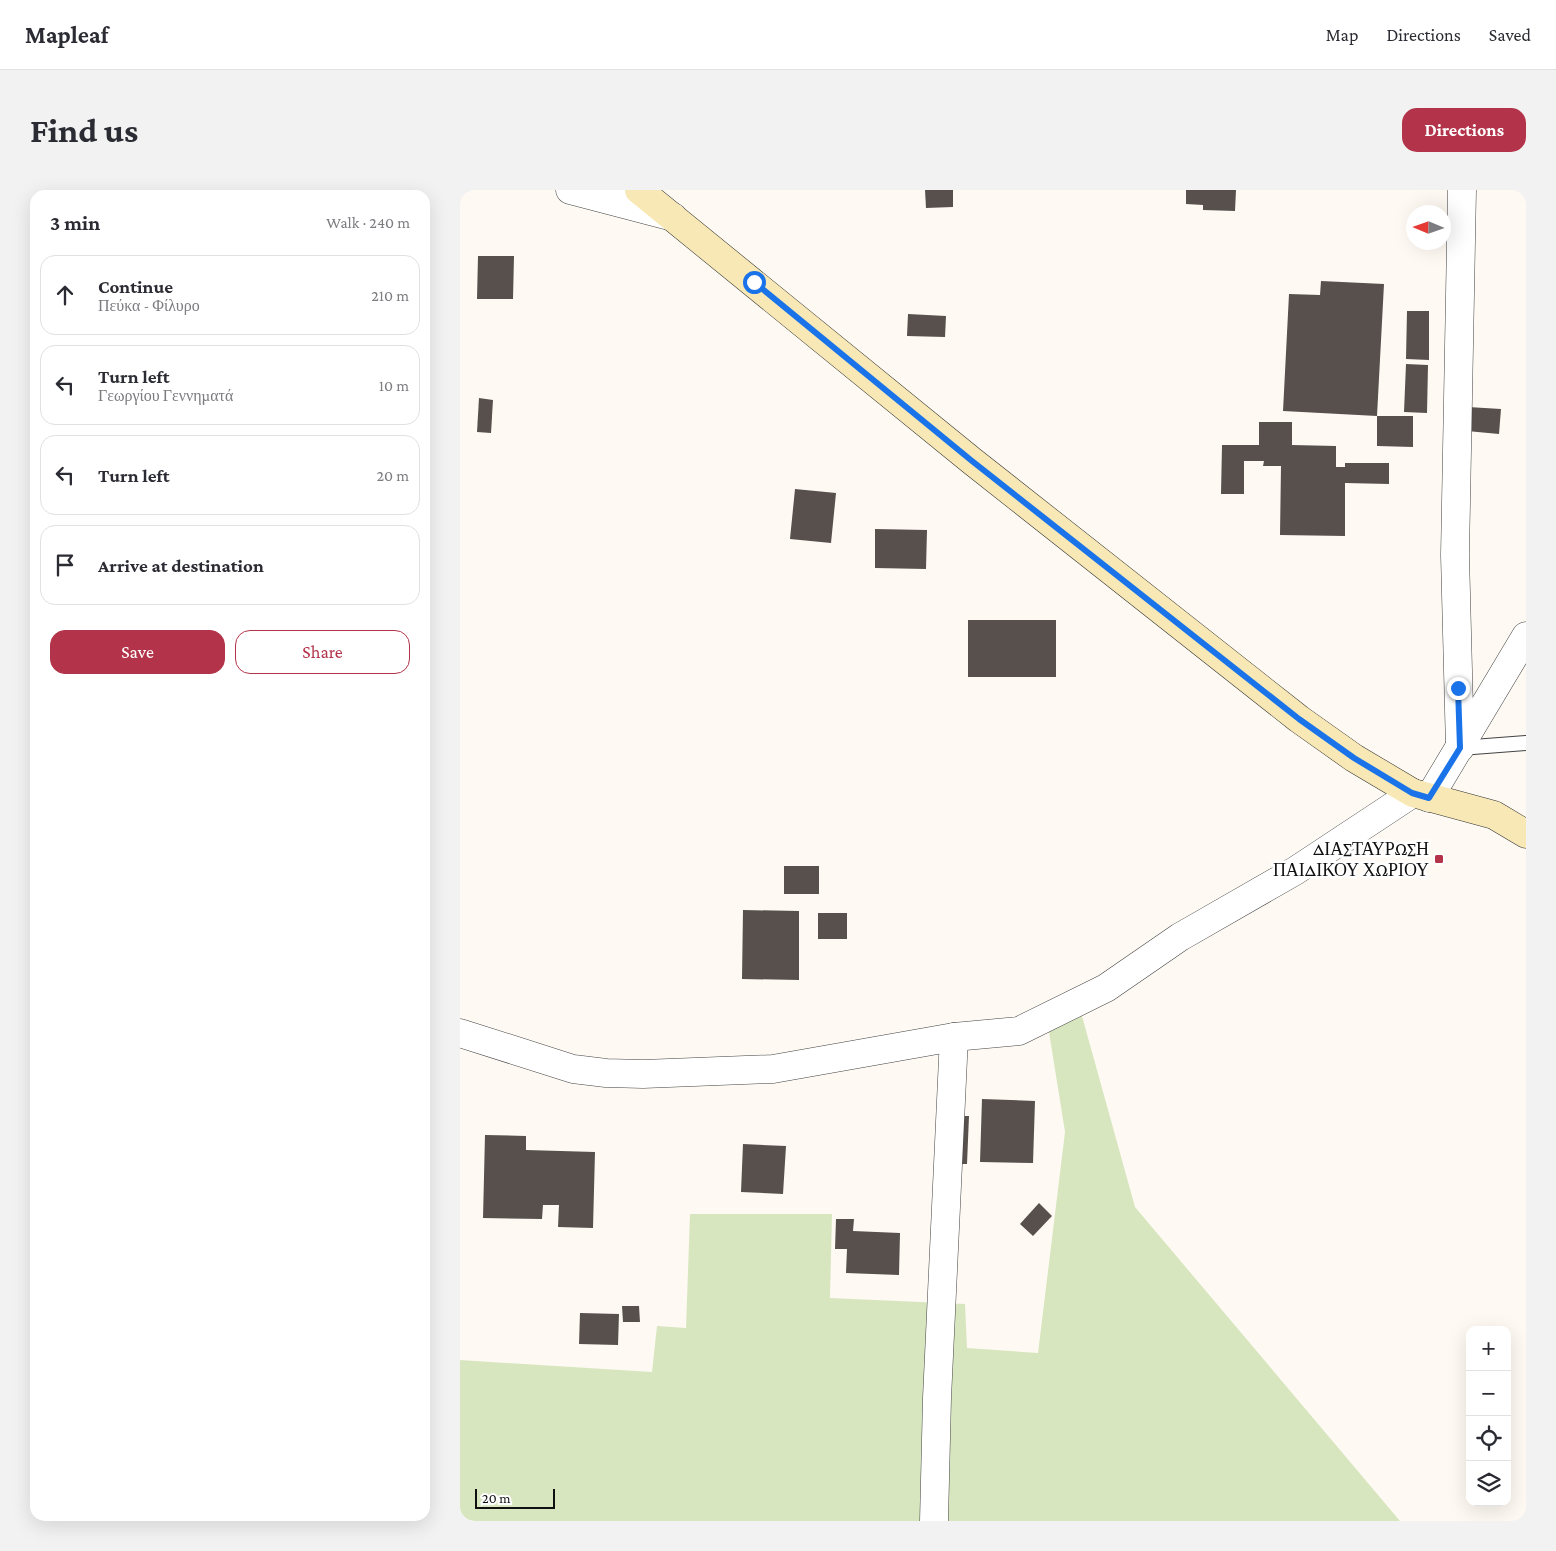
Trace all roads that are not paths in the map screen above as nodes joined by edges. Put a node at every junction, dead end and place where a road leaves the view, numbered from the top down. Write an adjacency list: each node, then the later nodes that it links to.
1 (570, 190): 4 (street)
2 (639, 190): 4 (main road)
3 (1462, 190): 7 (street)
4 (673, 217): 8 (main road)
5 (1526, 636): 7 (street)
6 (1526, 743): 7 (lane)
7 (1460, 748): 8 (street)
8 (1421, 796): 9 (main road); 11 (street)
9 (1526, 834)
10 (460, 1032): 11 (street)
11 (954, 1038): 12 (street)
12 (934, 1521)

